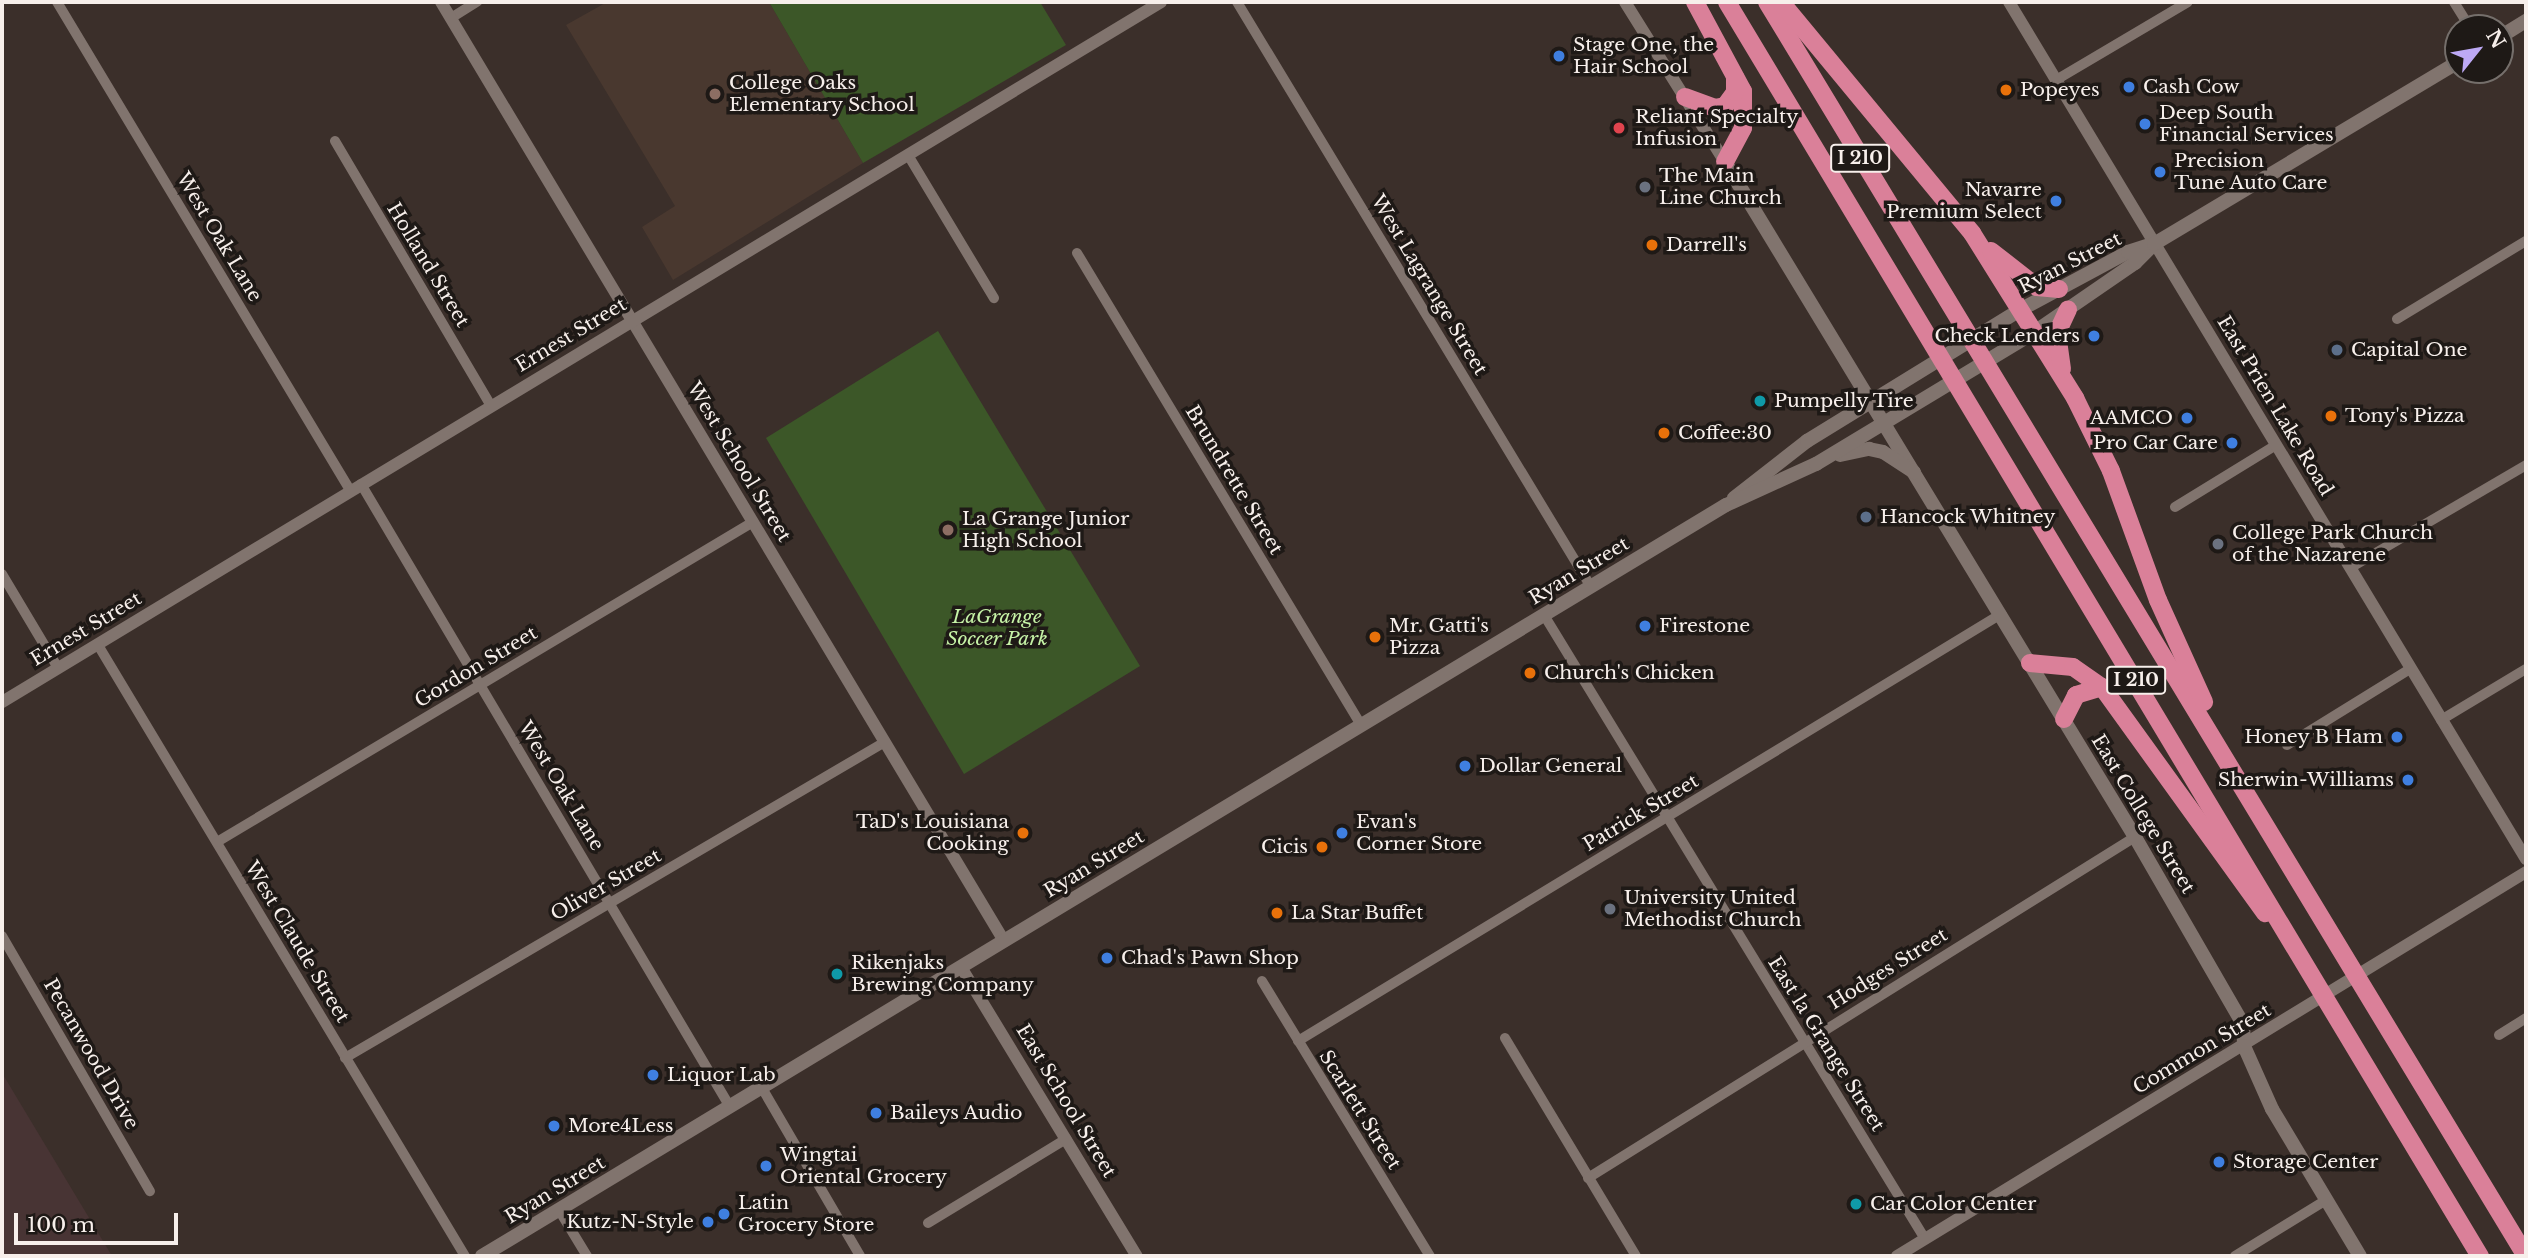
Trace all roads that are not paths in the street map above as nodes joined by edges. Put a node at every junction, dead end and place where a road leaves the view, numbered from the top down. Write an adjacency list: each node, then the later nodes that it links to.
1 (57, 2): 40 (street, West Oak Lane)
2 (442, 2): 13 (street, West School Street)
3 (478, 2): 13 (street)
4 (1161, 2): 19 (street, Ernest Street)
5 (1237, 2): 46 (street, West Lagrange Street)
6 (1625, 2): 17 (street)
7 (1695, 2): 15 (highway)
8 (1727, 2): 71 (highway, I 210)
9 (1767, 2): 62 (highway, I 210)
10 (1781, 2): 21 (highway)
11 (2009, 2): 16 (street, East Prien Lake Road)
12 (2188, 2): 16 (street)
13 (451, 18): 30 (street, West School Street)
14 (2444, 70): 23 (main road, Ryan Street)
15 (1735, 73): 17 (highway); 20 (highway)
16 (2056, 80): 23 (street, East Prien Lake Road)
17 (1685, 97): 20 (street)
18 (335, 141): 34 (street, Holland Street)
19 (908, 155): 26 (street); 30 (street, Ernest Street)
20 (1726, 162): 33 (main road, East College Street)
21 (1964, 222): 25 (highway); 28 (highway)
22 (2526, 241): 29 (street)
23 (2154, 244): 25 (main road, Ryan Street); 27 (main road, Ryan Street); 36 (street, East Prien Lake Road)
24 (1077, 253): 59 (street, Brundrette Street)
25 (2059, 289): 28 (main road, Ryan Street)
26 (994, 298)
27 (2068, 309): 31 (main road, Ryan Street); 32 (highway)
28 (2018, 311): 31 (highway); 33 (main road, Ryan Street)
29 (2397, 319)
30 (633, 321): 34 (street, Ernest Street); 43 (street, West School Street)
31 (2033, 333): 32 (highway); 35 (main road, Ryan Street)
32 (2075, 398): 62 (highway)
33 (1873, 400): 35 (main road, East College Street); 41 (main road, Ryan Street)
34 (491, 406): 40 (street, Ernest Street)
35 (1886, 421): 37 (main road, Ryan Street); 39 (main road, East College Street)
36 (2276, 445): 42 (street); 44 (street, East Prien Lake Road)
37 (1816, 464): 39 (main road); 41 (main road, Ryan Street)
38 (2526, 465): 44 (street)
39 (1919, 475): 47 (main road, East College Street)
40 (356, 487): 49 (street, Ernest Street); 54 (street, West Oak Lane)
41 (1726, 505): 46 (main road, Ryan Street)
42 (2175, 507)
43 (753, 522): 54 (street, Gordon Street); 60 (street, West School Street)
44 (2350, 568): 52 (street, East Prien Lake Road)
45 (2, 573): 51 (street)
46 (1591, 587): 48 (main road, Ryan Street)
47 (2001, 614): 50 (main road, East College Street); 63 (street, Patrick Street)
48 (1544, 615): 59 (main road, Ryan Street); 63 (street, East la Grange Street)
49 (98, 645): 51 (street, Ernest Street); 65 (street, West Claude Street)
50 (2031, 663): 55 (highway); 57 (main road, East College Street)
51 (58, 668): 56 (street, Ernest Street)
52 (2410, 669): 58 (street, East Prien Lake Road); 61 (street)
53 (2526, 669): 58 (street)
54 (481, 685): 65 (street, Gordon Street); 68 (street, West Oak Lane)
55 (2102, 687): 57 (highway); 71 (highway)
56 (2, 702)
57 (2064, 719): 64 (main road, East College Street)
58 (2441, 720): 66 (street, East Prien Lake Road)
59 (1361, 725): 70 (main road, Ryan Street)
60 (885, 742): 68 (street, Oliver Street); 70 (street, West School Street)
61 (2287, 745)
62 (2250, 796): 101 (highway, I 210)
63 (1667, 817): 77 (street, Patrick Street); 78 (street, East la Grange Street)
64 (2135, 837): 78 (street, Hodges Street); 79 (main road, East College Street)
65 (217, 842): 80 (street, West Claude Street)
66 (2526, 859)
67 (2526, 872): 79 (street, Common Street)
68 (611, 903): 80 (street, Oliver Street); 82 (street, West Oak Lane)
69 (2, 936): 85 (street, Pecanwood Drive)
70 (1004, 941): 72 (main road, Ryan Street)
71 (2305, 959): 100 (highway, I 210)
72 (961, 967): 81 (main road, Ryan Street); 83 (street, East School Street)
73 (1262, 981): 77 (street, Scarlett Street)
74 (2526, 1018): 75 (street)
75 (2499, 1035)
76 (1505, 1038): 84 (street)
77 (1298, 1041): 95 (street, Scarlett Street)
78 (1804, 1042): 84 (street, Hodges Street); 89 (street, East la Grange Street)
79 (2244, 1046): 86 (main road, East College Street); 89 (street, Common Street)
80 (345, 1058): 90 (street, West Claude Street)
81 (762, 1088): 82 (main road, Ryan Street); 93 (street)
82 (730, 1107): 87 (main road, Ryan Street)
83 (1066, 1139): 88 (street); 94 (street, East School Street)
84 (1588, 1178): 96 (street)
85 (150, 1191)
86 (2326, 1200): 98 (street); 99 (main road, East College Street)
87 (559, 1210): 91 (main road, Ryan Street); 92 (street)
88 (928, 1223)
89 (1925, 1240): 97 (street, Common Street)
90 (465, 1256)
91 (482, 1256)
92 (587, 1256)
93 (860, 1256)
94 (1137, 1256)
95 (1430, 1256)
96 (1636, 1256)
97 (1900, 1256)
98 (2235, 1256)
99 (2360, 1256)
100 (2480, 1256)
101 (2526, 1256)

